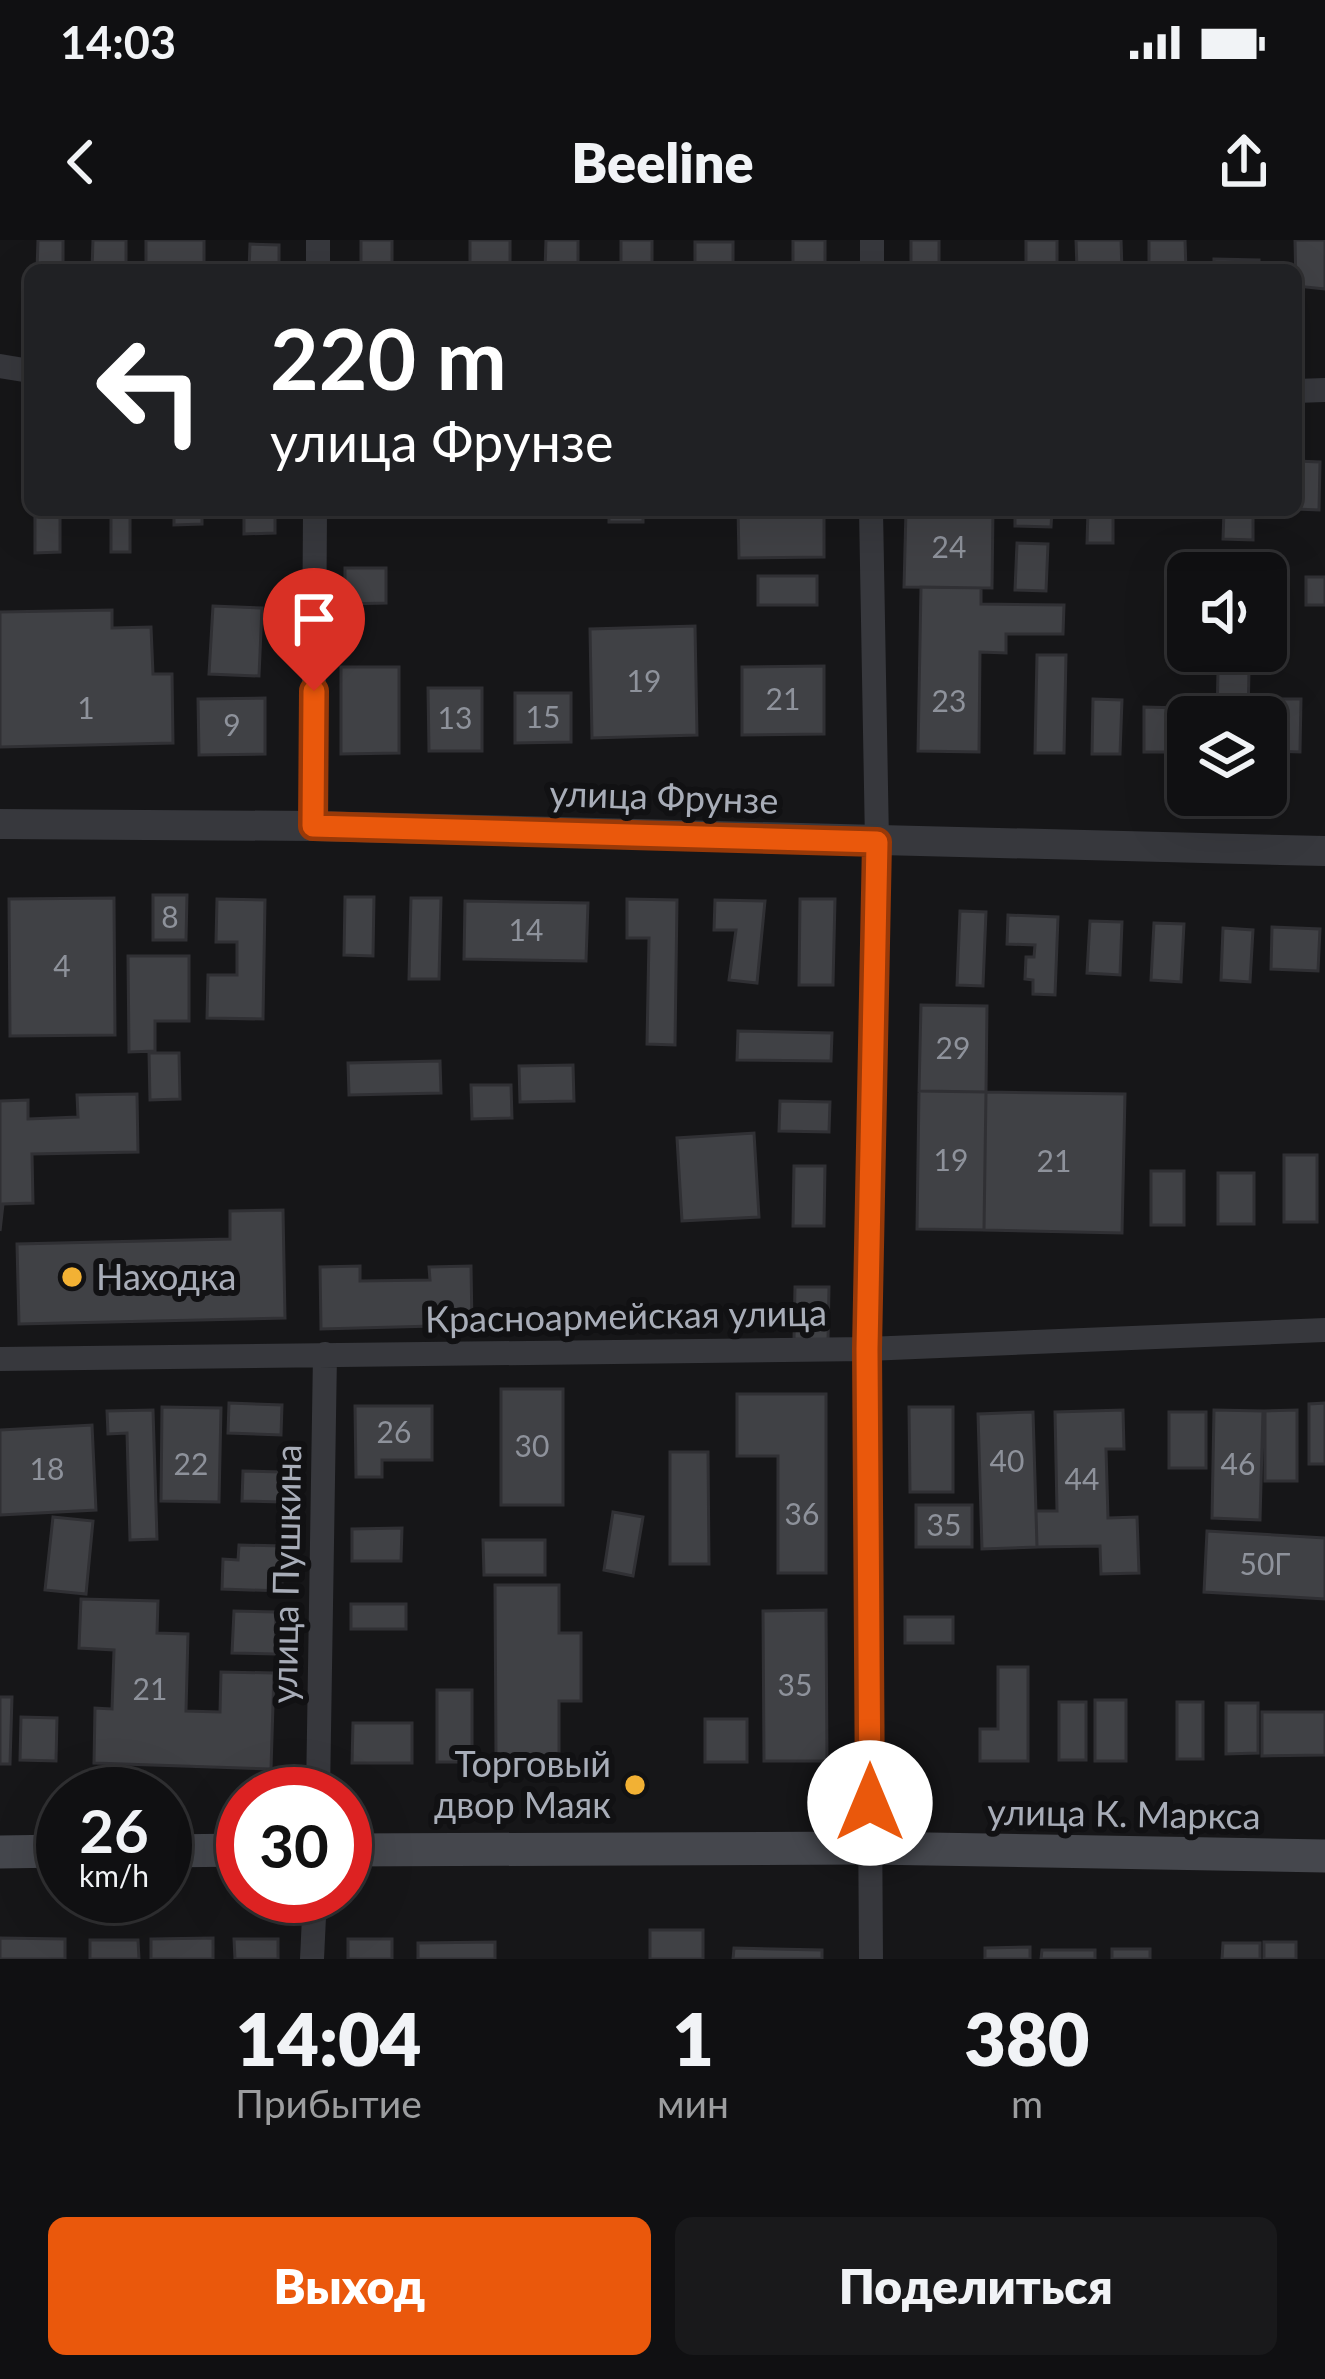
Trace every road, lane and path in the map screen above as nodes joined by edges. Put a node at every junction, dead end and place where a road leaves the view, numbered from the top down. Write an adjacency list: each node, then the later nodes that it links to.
1 (315, 516): 4 (street)
2 (871, 516): 5 (street)
3 (0, 824): 4 (street, улица Фрунзе)
4 (313, 826): 5 (street, улица Фрунзе)
5 (877, 842): 6 (street, улица Фрунзе); 8 (street)
6 (1325, 851)
7 (1325, 1330): 8 (street, Красноармейская улица)
8 (867, 1349): 9 (street, Красноармейская улица); 12 (street)
9 (326, 1354): 10 (street, Красноармейская улица); 11 (street, улица Пушкина)
10 (0, 1359)
11 (318, 1767)
12 (870, 1848): 13 (main road, улица К. Маркса); 16 (main road, улица К. Маркса); 19 (street)
13 (372, 1850)
14 (36, 1851): 15 (main road)
15 (0, 1852)
16 (1325, 1856)
17 (314, 1923): 18 (street)
18 (313, 1959)
19 (871, 1959)

